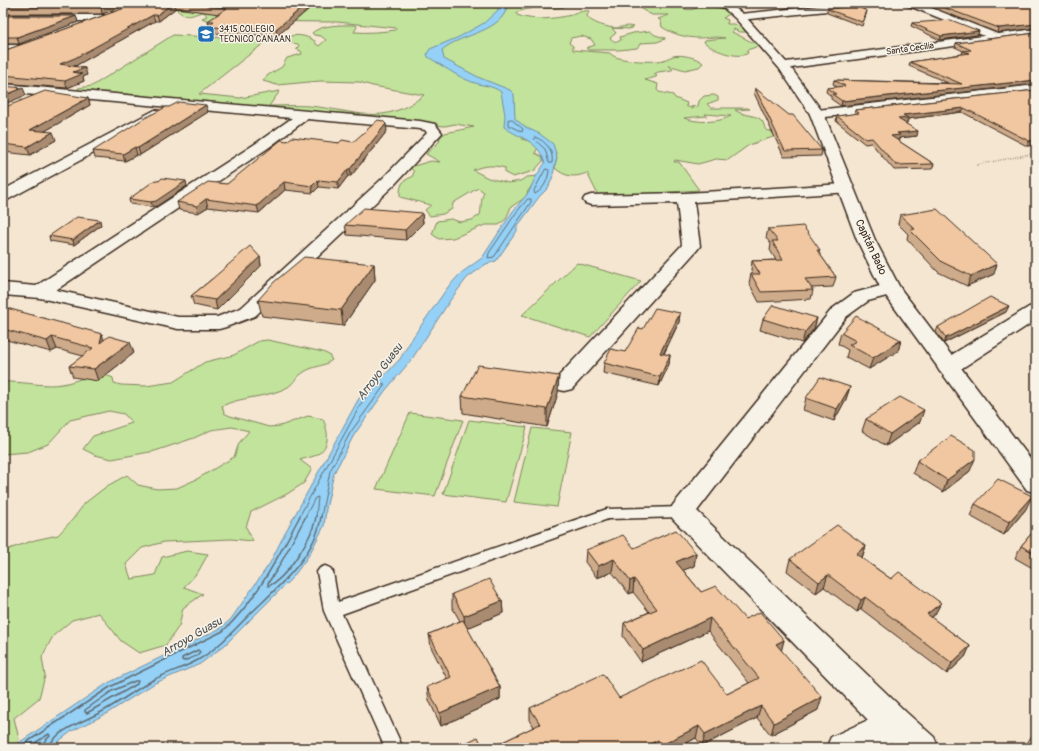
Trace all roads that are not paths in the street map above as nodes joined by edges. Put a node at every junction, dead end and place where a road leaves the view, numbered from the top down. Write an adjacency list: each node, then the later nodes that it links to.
1 (723, 3): 4 (street, Capitán Bado)
2 (875, 3): 4 (street)
3 (910, 3): 8 (street)
4 (740, 17): 13 (street, Capitán Bado)
5 (3, 18): 6 (street)
6 (75, 29)
7 (1036, 32): 8 (street, Santa Cecilia)
8 (996, 38): 13 (street, Santa Cecilia)
9 (35, 44): 11 (street)
10 (3, 48): 11 (street)
11 (22, 48): 12 (street)
12 (3, 55)
13 (783, 66): 19 (street, Capitán Bado)
14 (3, 88): 16 (street)
15 (1036, 90): 19 (street)
16 (46, 92): 17 (street); 18 (street)
17 (25, 102)
18 (173, 104): 20 (street); 22 (street)
19 (816, 114): 21 (street, Capitán Bado)
20 (304, 115): 27 (street); 27 (street)
21 (845, 189): 23 (street); 26 (street, Capitán Bado)
22 (3, 196)
23 (685, 198): 24 (street); 30 (street)
24 (591, 200)
25 (3, 288): 27 (street)
26 (891, 288): 29 (street, Capitán Bado); 32 (street)
27 (40, 292)
28 (1036, 311): 29 (street)
29 (948, 367): 31 (street, Capitán Bado)
30 (564, 384)
31 (1036, 484)
32 (682, 512): 34 (lane); 35 (street)
33 (326, 572): 34 (lane)
34 (332, 611): 36 (lane)
35 (895, 724): 37 (street); 38 (street)
36 (394, 748)
37 (843, 748)
38 (922, 748)

